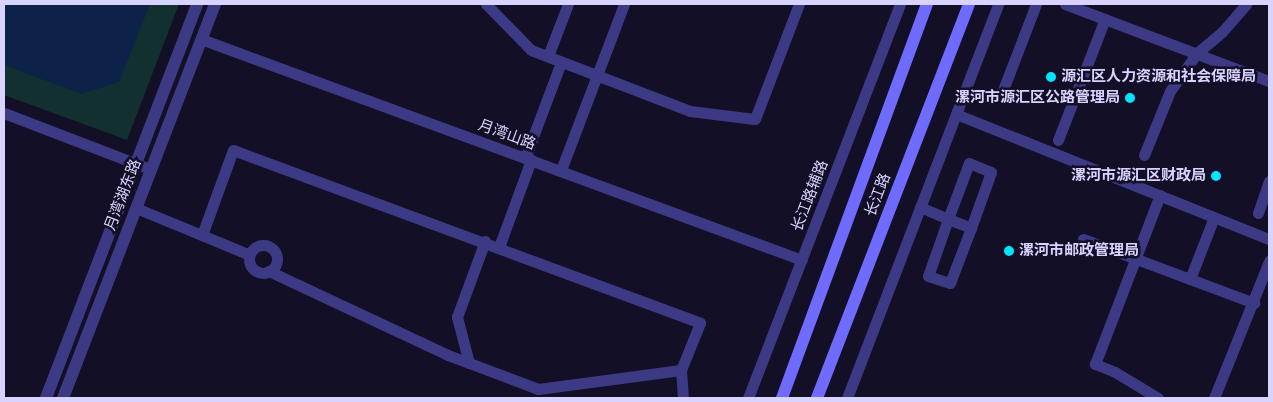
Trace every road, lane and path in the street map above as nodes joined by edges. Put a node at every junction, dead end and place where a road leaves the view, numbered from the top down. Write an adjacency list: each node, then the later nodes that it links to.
1 (197, 4): 28 (street, 月湾湖东路)
2 (215, 4): 16 (street, 月湾湖东路)
3 (486, 4): 18 (street)
4 (568, 4): 18 (street)
5 (624, 4): 20 (street)
6 (799, 4): 20 (street)
7 (900, 4): 46 (street, 长江路辅路)
8 (927, 4): 57 (main road, 长江路)
9 (969, 4): 58 (main road, 长江路)
10 (998, 4): 24 (street)
11 (1036, 4): 22 (street)
12 (1066, 4): 15 (street)
13 (1252, 4): 14 (street)
14 (1242, 8): 17 (street)
15 (1105, 19): 17 (street); 25 (street)
16 (201, 39): 27 (street, 月湾山路); 29 (street, 月湾湖东路)
17 (1197, 53): 21 (street); 26 (street)
18 (548, 56): 19 (street)
19 (562, 62): 20 (street); 27 (street)
20 (597, 75): 30 (street)
21 (1269, 81)
22 (1003, 90)
23 (4, 113): 28 (street)
24 (956, 114): 32 (street); 34 (street)
25 (1058, 140)
26 (1144, 155)
27 (528, 159): 30 (street, 月湾山路); 43 (street)
28 (135, 164): 29 (street); 53 (street, 月湾湖东路)
29 (150, 169): 33 (street, 月湾湖东路)
30 (561, 170): 46 (street, 月湾山路)
31 (1269, 181): 35 (street)
32 (1160, 195): 36 (street); 45 (street)
33 (136, 208): 39 (street); 54 (street, 月湾湖东路)
34 (920, 208): 37 (street); 59 (street)
35 (1258, 212)
36 (1214, 217): 41 (street); 49 (street)
37 (948, 219): 38 (street); 38 (street); 38 (street)
38 (970, 228)
39 (202, 235): 42 (street); 44 (street)
40 (1083, 239): 45 (street)
41 (1269, 239)
42 (485, 242): 43 (street); 51 (street)
43 (499, 247): 52 (street)
44 (250, 255): 48 (street); 48 (street)
45 (1136, 259): 49 (street); 60 (street)
46 (802, 260): 56 (street, 长江路辅路)
47 (1269, 261): 50 (street)
48 (269, 271): 51 (street)
49 (1190, 279): 50 (street)
50 (1254, 303): 61 (street)
51 (469, 363): 52 (street)
52 (682, 370): 55 (street)
53 (46, 398)
54 (63, 398)
55 (683, 398)
56 (748, 398)
57 (782, 398)
58 (817, 398)
59 (847, 398)
60 (1158, 398)
61 (1214, 398)

